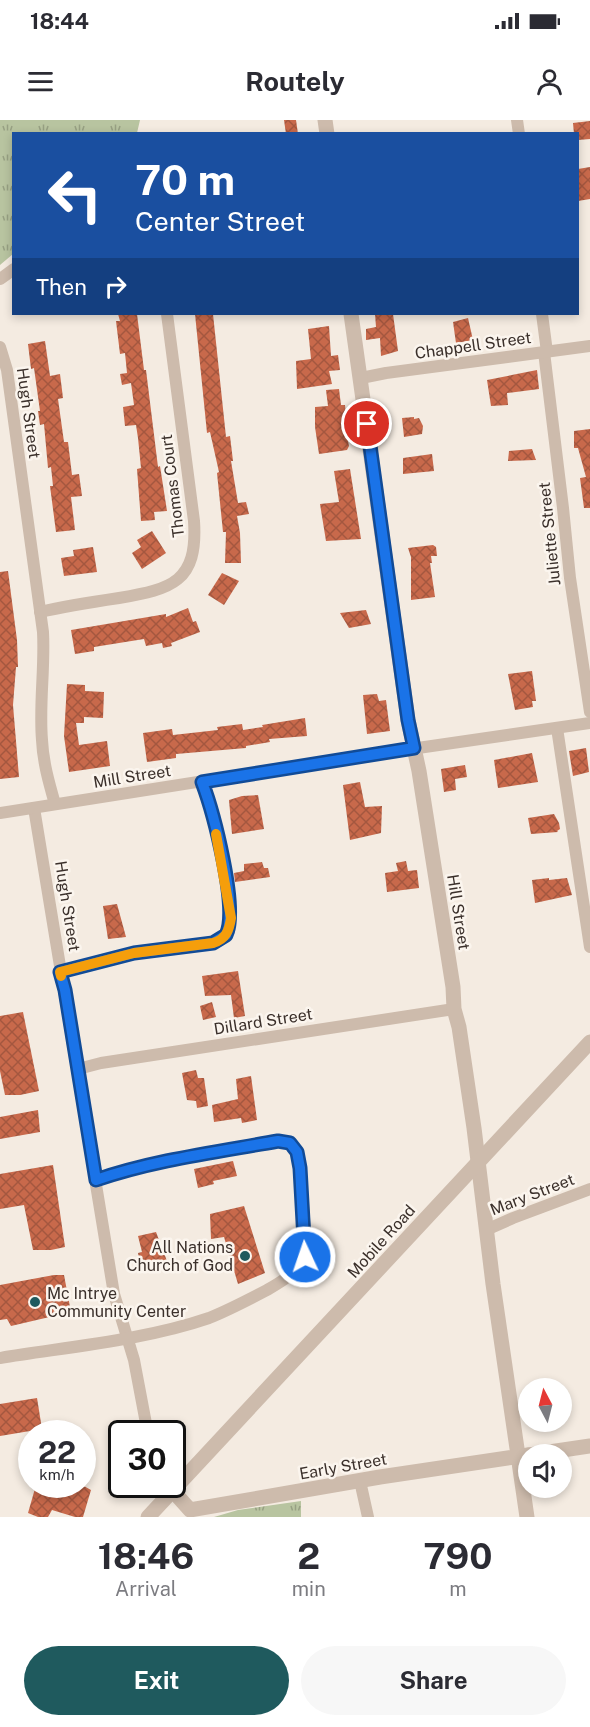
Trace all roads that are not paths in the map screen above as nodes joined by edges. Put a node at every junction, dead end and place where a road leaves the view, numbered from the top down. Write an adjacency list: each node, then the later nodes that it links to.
1 (167, 315): 8 (street, Thomas Court)
2 (351, 315): 7 (street, Hill Street)
3 (542, 315): 6 (street, Juliette Street)
4 (590, 346): 6 (street, Chappell Street)
5 (0, 347): 8 (street, Hugh Street)
6 (546, 352): 7 (street, Chappell Street); 9 (street, Juliette Street)
7 (361, 378): 12 (street, Hill Street)
8 (40, 612): 14 (street, Hugh Street)
9 (590, 712)
10 (590, 723): 11 (street, Mill Street)
11 (557, 728): 12 (street, Mill Street); 17 (street)
12 (414, 748): 13 (street, Mill Street); 19 (street, Hill Street)
13 (202, 782): 14 (street, Mill Street); 18 (street)
14 (56, 804): 15 (street, Mill Street)
15 (34, 808): 16 (street, Mill Street); 18 (street, Hugh Street)
16 (0, 813)
17 (590, 947)
18 (60, 972): 21 (street, Hugh Street)
19 (454, 1009): 21 (street, Dillard Street); 22 (street, Hill Street)
20 (590, 1042): 22 (street, Mobile Road)
21 (78, 1069): 23 (street, Hugh Street)
22 (478, 1163): 25 (street, Hill Street); 33 (street, Mobile Road)
23 (96, 1180): 26 (street, Hugh Street); 26 (street)
24 (590, 1189): 25 (street, Mary Street)
25 (486, 1230): 29 (street, Hill Street)
26 (126, 1337): 27 (street); 28 (street, Hugh Street)
27 (0, 1358)
28 (145, 1420)
29 (523, 1444)
30 (590, 1446): 31 (street, Early Street)
31 (572, 1449)
32 (518, 1457): 34 (street, Early Street)
33 (186, 1472)
34 (360, 1481): 36 (street, Early Street); 39 (street)
35 (163, 1498): 38 (street, Mobile Road)
36 (180, 1498)
37 (526, 1498): 40 (street, Hill Street)
38 (148, 1517)
39 (368, 1517)
40 (527, 1517)

